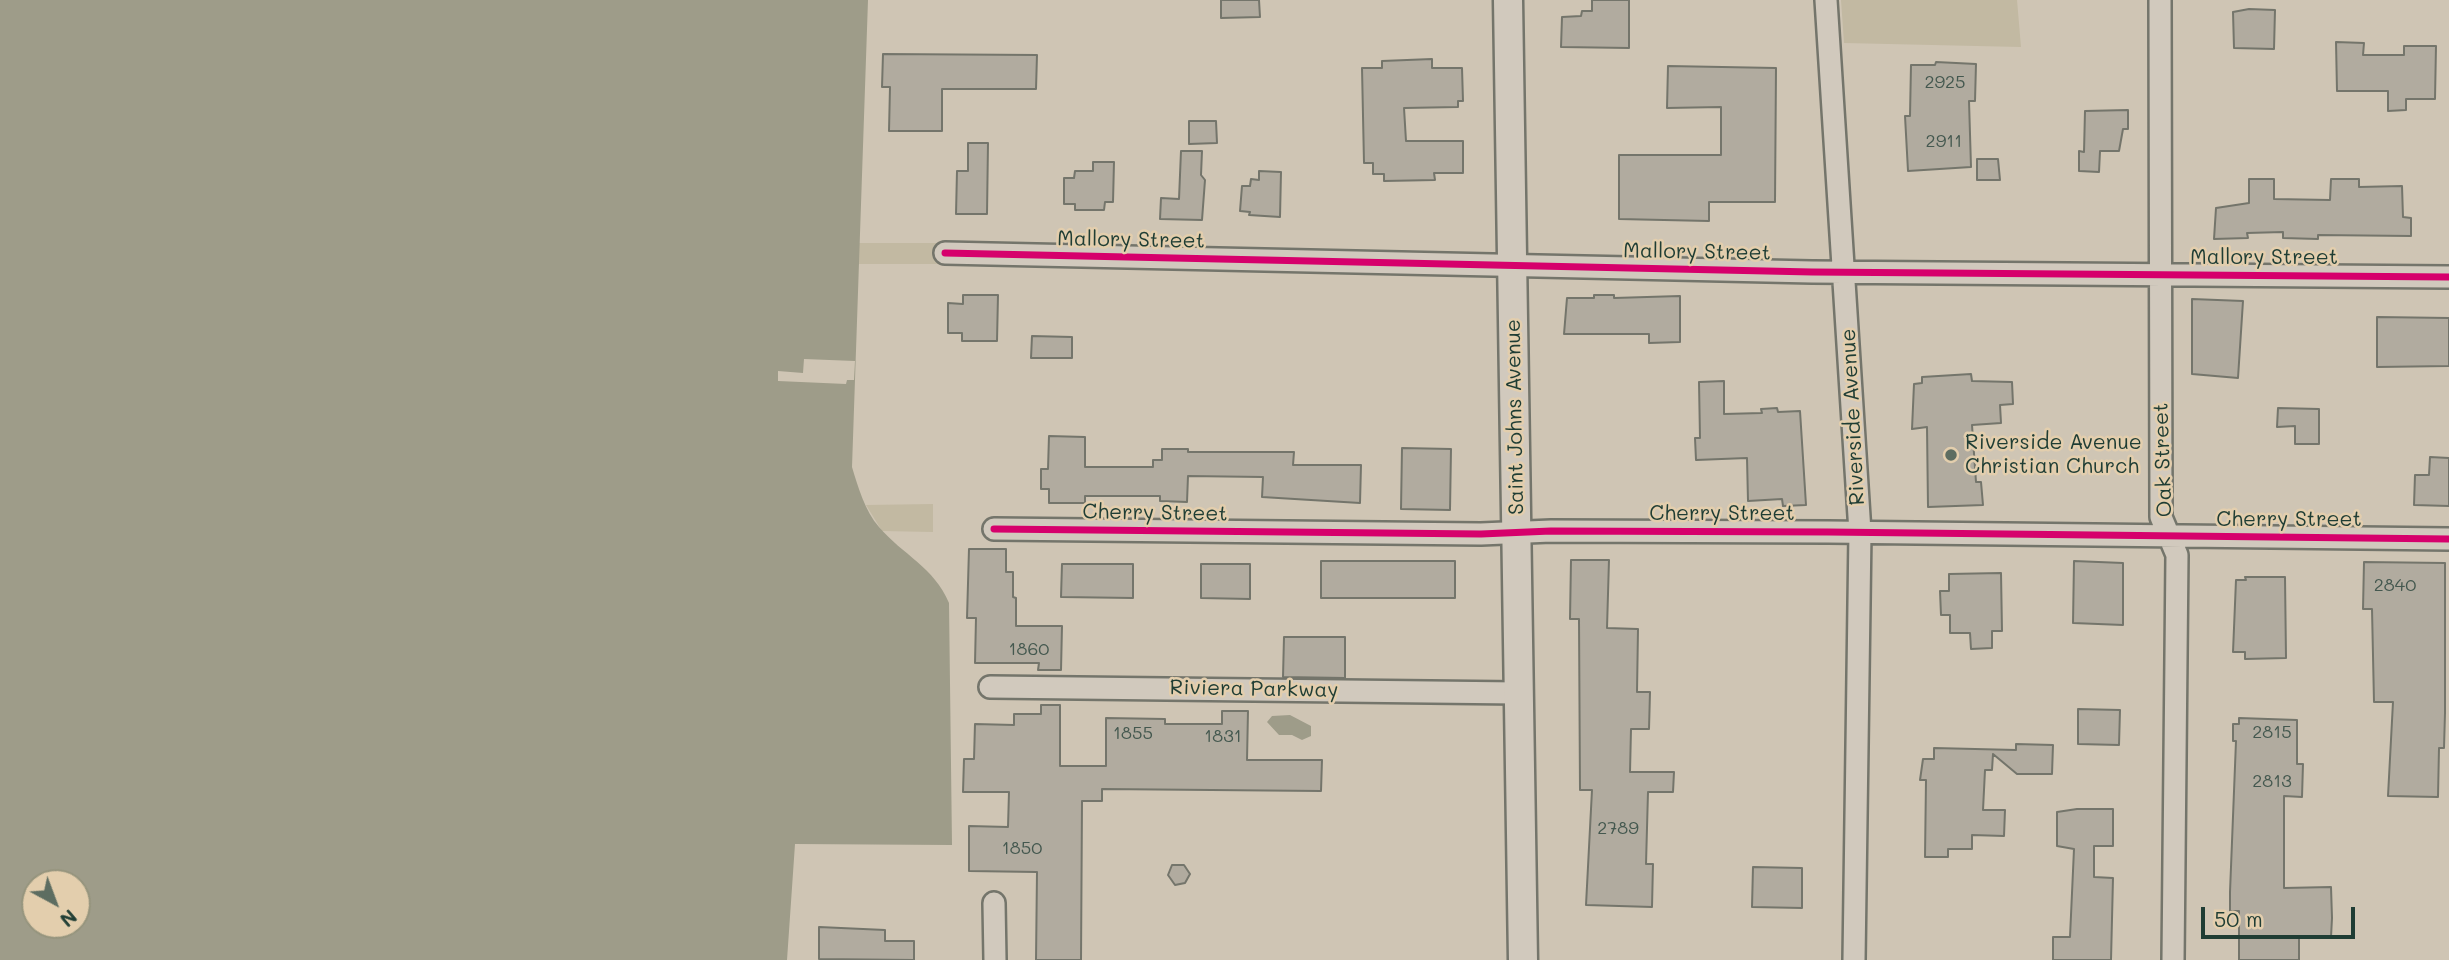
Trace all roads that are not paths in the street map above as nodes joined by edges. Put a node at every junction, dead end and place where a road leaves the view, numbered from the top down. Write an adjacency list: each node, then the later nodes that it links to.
1 (1508, 0): 5 (main road, Saint Johns Avenue)
2 (1826, 0): 6 (street, Riverside Avenue)
3 (2160, 0): 7 (street, Oak Street)
4 (945, 253): 5 (street, Mallory Street)
5 (1513, 267): 6 (street, Mallory Street); 10 (main road, Saint Johns Avenue)
6 (1844, 272): 7 (street, Mallory Street); 11 (street, Riverside Avenue)
7 (2162, 274): 8 (street, Mallory Street); 12 (street, Oak Street)
8 (2449, 277)
9 (994, 529): 10 (street, Cherry Street)
10 (1517, 532): 11 (street, Cherry Street); 15 (main road, Saint Johns Avenue)
11 (1860, 532): 12 (street, Cherry Street); 19 (street, Riverside Avenue)
12 (2169, 537): 13 (street, Cherry Street); 20 (street, Oak Street)
13 (2449, 539)
14 (990, 687): 15 (street, Riviera Parkway)
15 (1518, 693): 18 (main road, Saint Johns Avenue)
16 (994, 903): 17 (street)
17 (995, 960)
18 (1523, 960)
19 (1854, 960)
20 (2173, 960)

